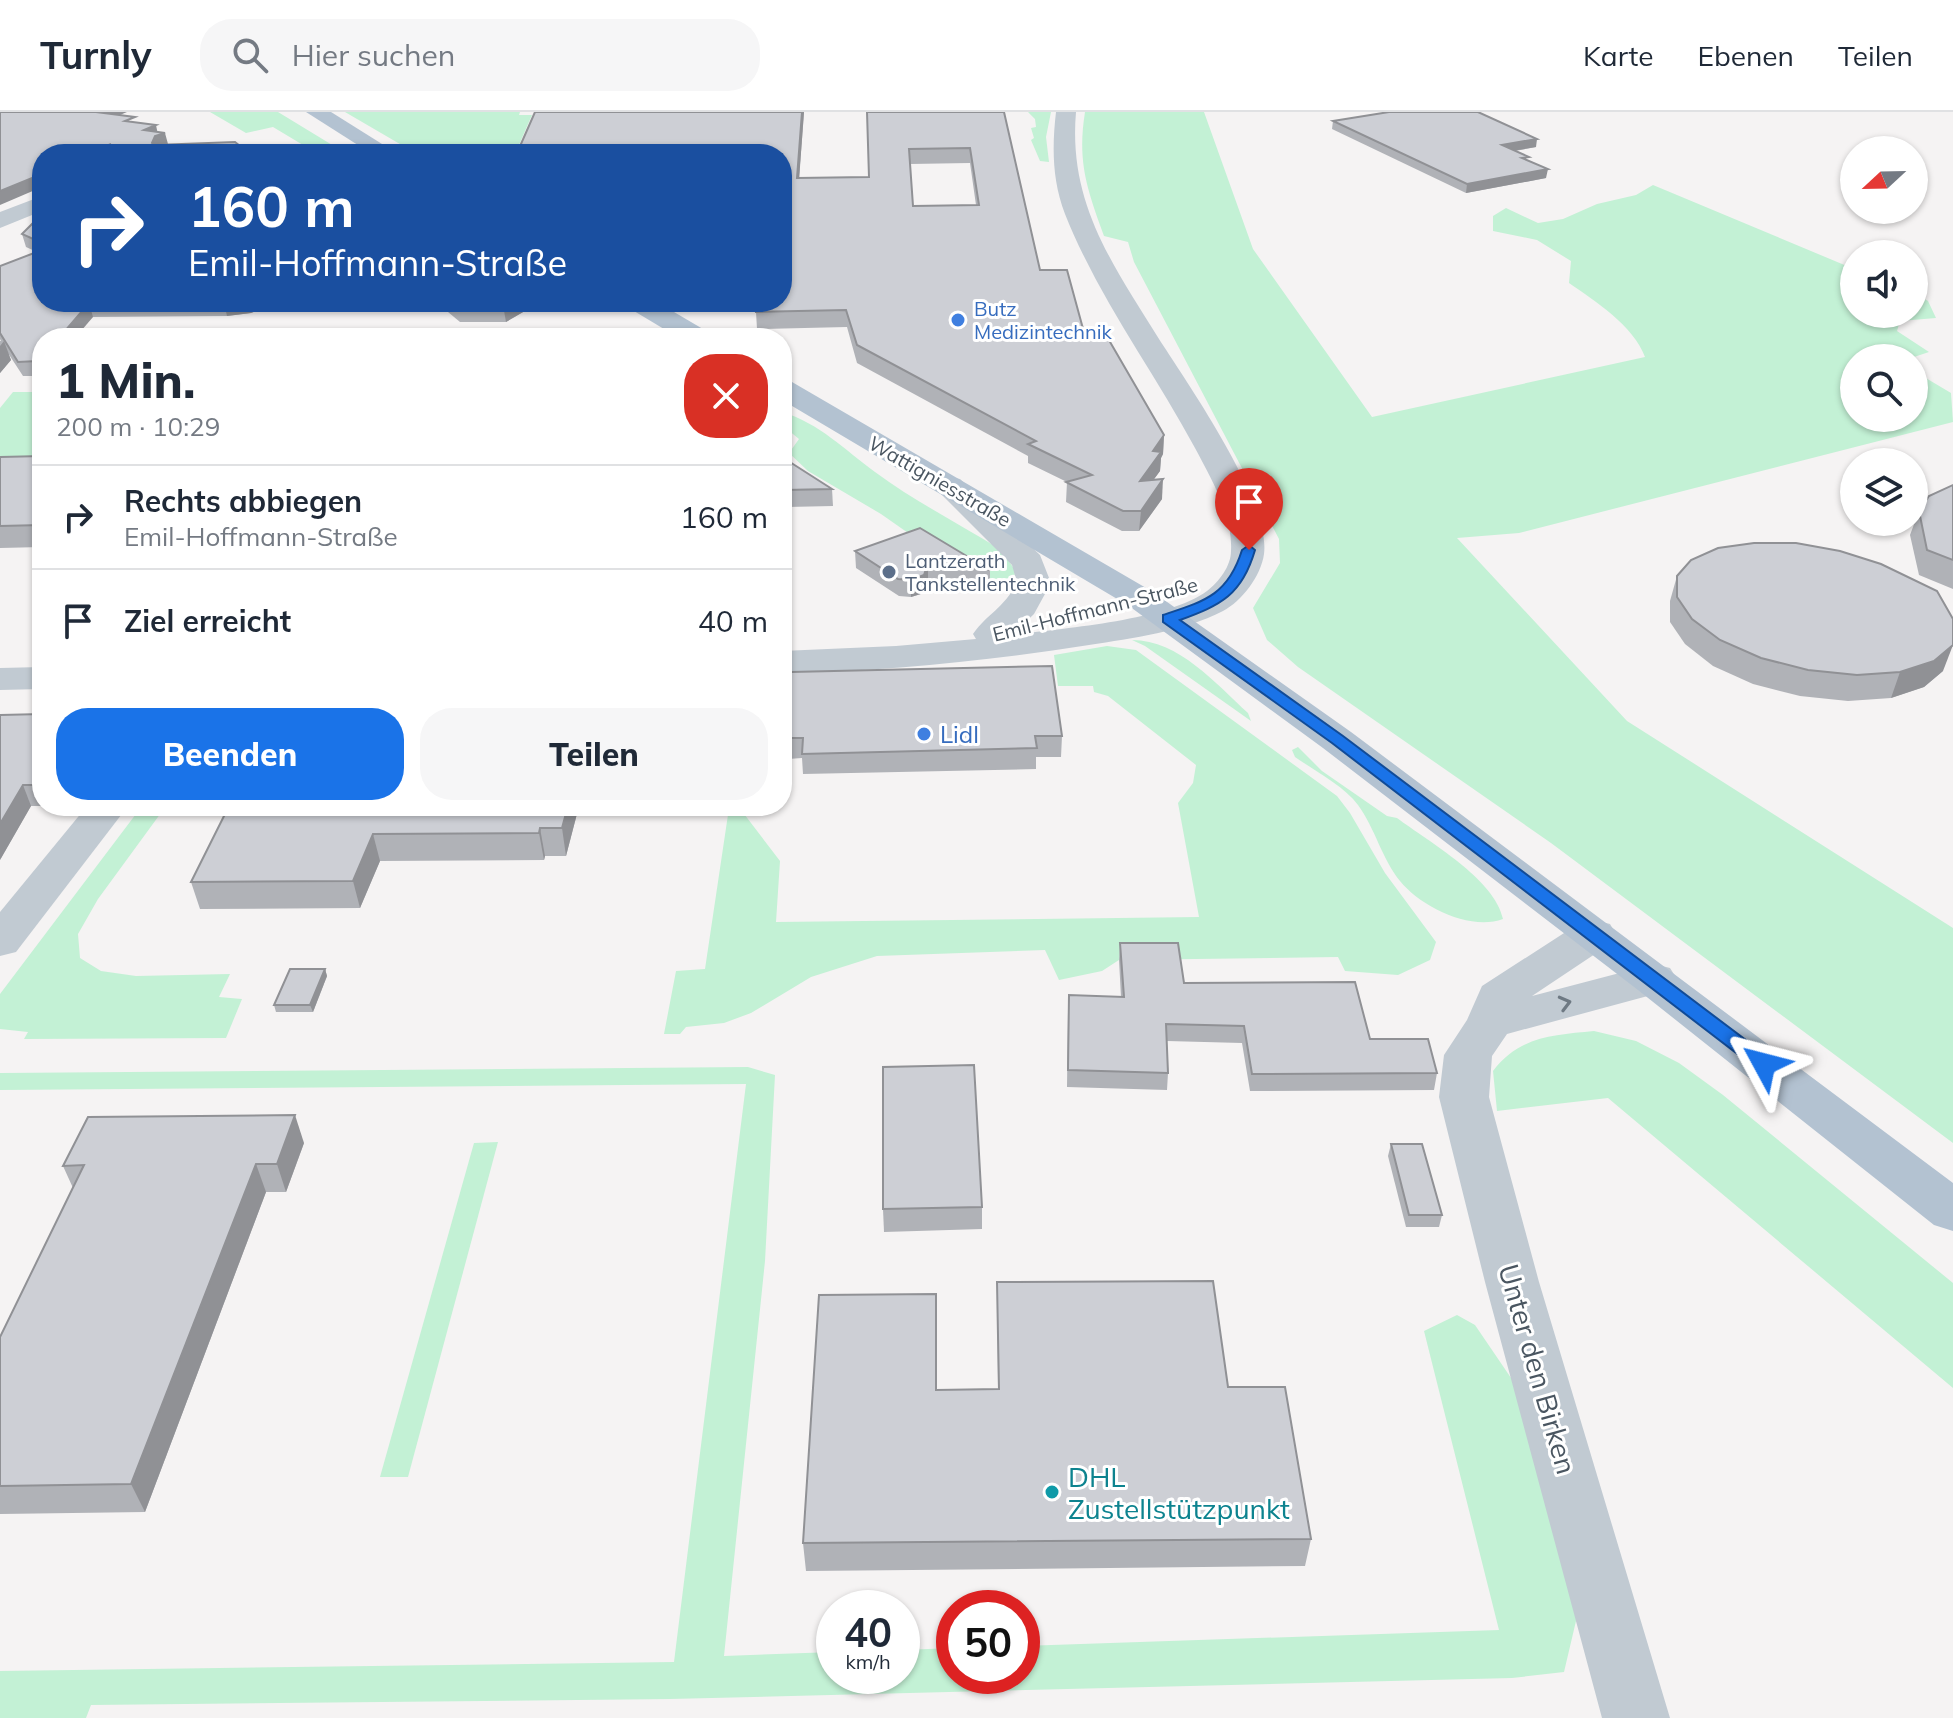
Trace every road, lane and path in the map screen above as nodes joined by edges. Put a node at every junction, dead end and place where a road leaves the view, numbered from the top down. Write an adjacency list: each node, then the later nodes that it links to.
1 (316, 112): 3 (main road)
2 (1066, 112): 10 (street, Emil-Hoffmann-Straße)
3 (370, 144)
4 (32, 207): 5 (street)
5 (0, 221)
6 (655, 312): 7 (main road)
7 (681, 328)
8 (792, 394): 9 (main road, Wattigniesstraße)
9 (949, 486): 10 (main road, Wattigniesstraße); 11 (street)
10 (1155, 609): 11 (street, Emil-Hoffmann-Straße); 12 (street, Emil-Hoffmann-Straße); 17 (main road, Wattigniesstraße)
11 (991, 634): 12 (street, Emil-Hoffmann-Straße)
12 (946, 651): 13 (street, Emil-Hoffmann-Straße)
13 (792, 662)
14 (32, 678): 15 (street)
15 (0, 679)
16 (100, 816): 18 (street)
17 (1594, 934): 19 (main road, Wattigniesstraße); 20 (street, Unter den Birken)
18 (0, 942)
19 (1654, 979): 20 (street, one-way to 19); 21 (main road, Wattigniesstraße)
20 (1490, 1023): 22 (street, Unter den Birken)
21 (1953, 1211)
22 (1636, 1718)

